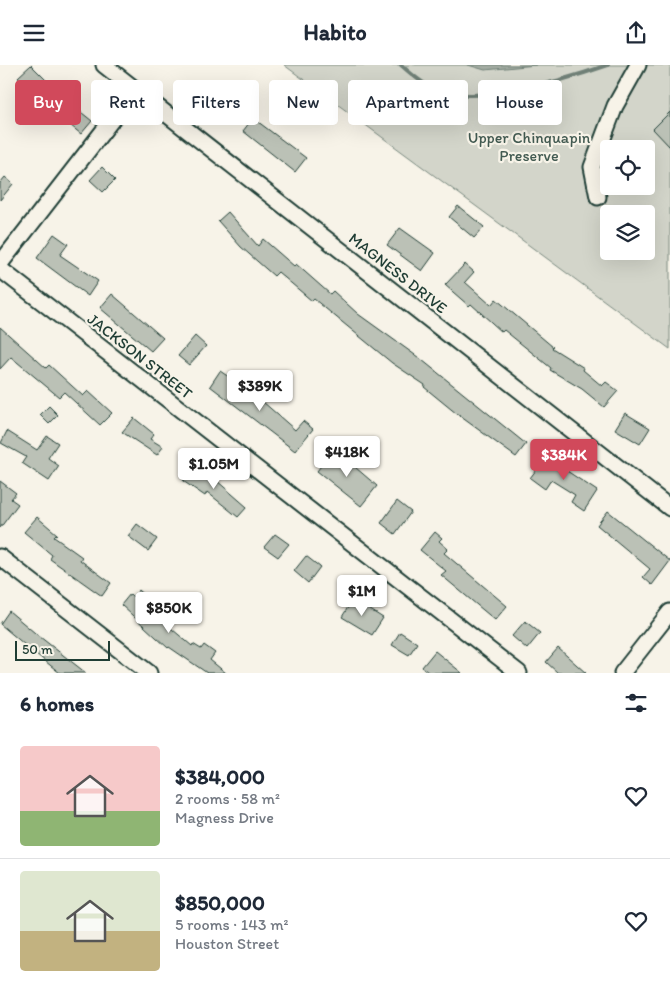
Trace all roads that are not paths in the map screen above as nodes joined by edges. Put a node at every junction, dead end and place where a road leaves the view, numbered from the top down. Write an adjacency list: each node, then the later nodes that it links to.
1 (104, 65): 3 (street, MAGNESS DRIVE)
2 (638, 65): 6 (street)
3 (123, 80)
4 (163, 112): 9 (street, MAGNESS DRIVE)
5 (108, 125): 7 (street)
6 (598, 197)
7 (0, 264)
8 (0, 269): 13 (street, JACKSON STREET)
9 (670, 508)
10 (0, 557): 12 (street)
11 (670, 612): 14 (street)
12 (149, 673)
13 (519, 673)
14 (622, 673)

